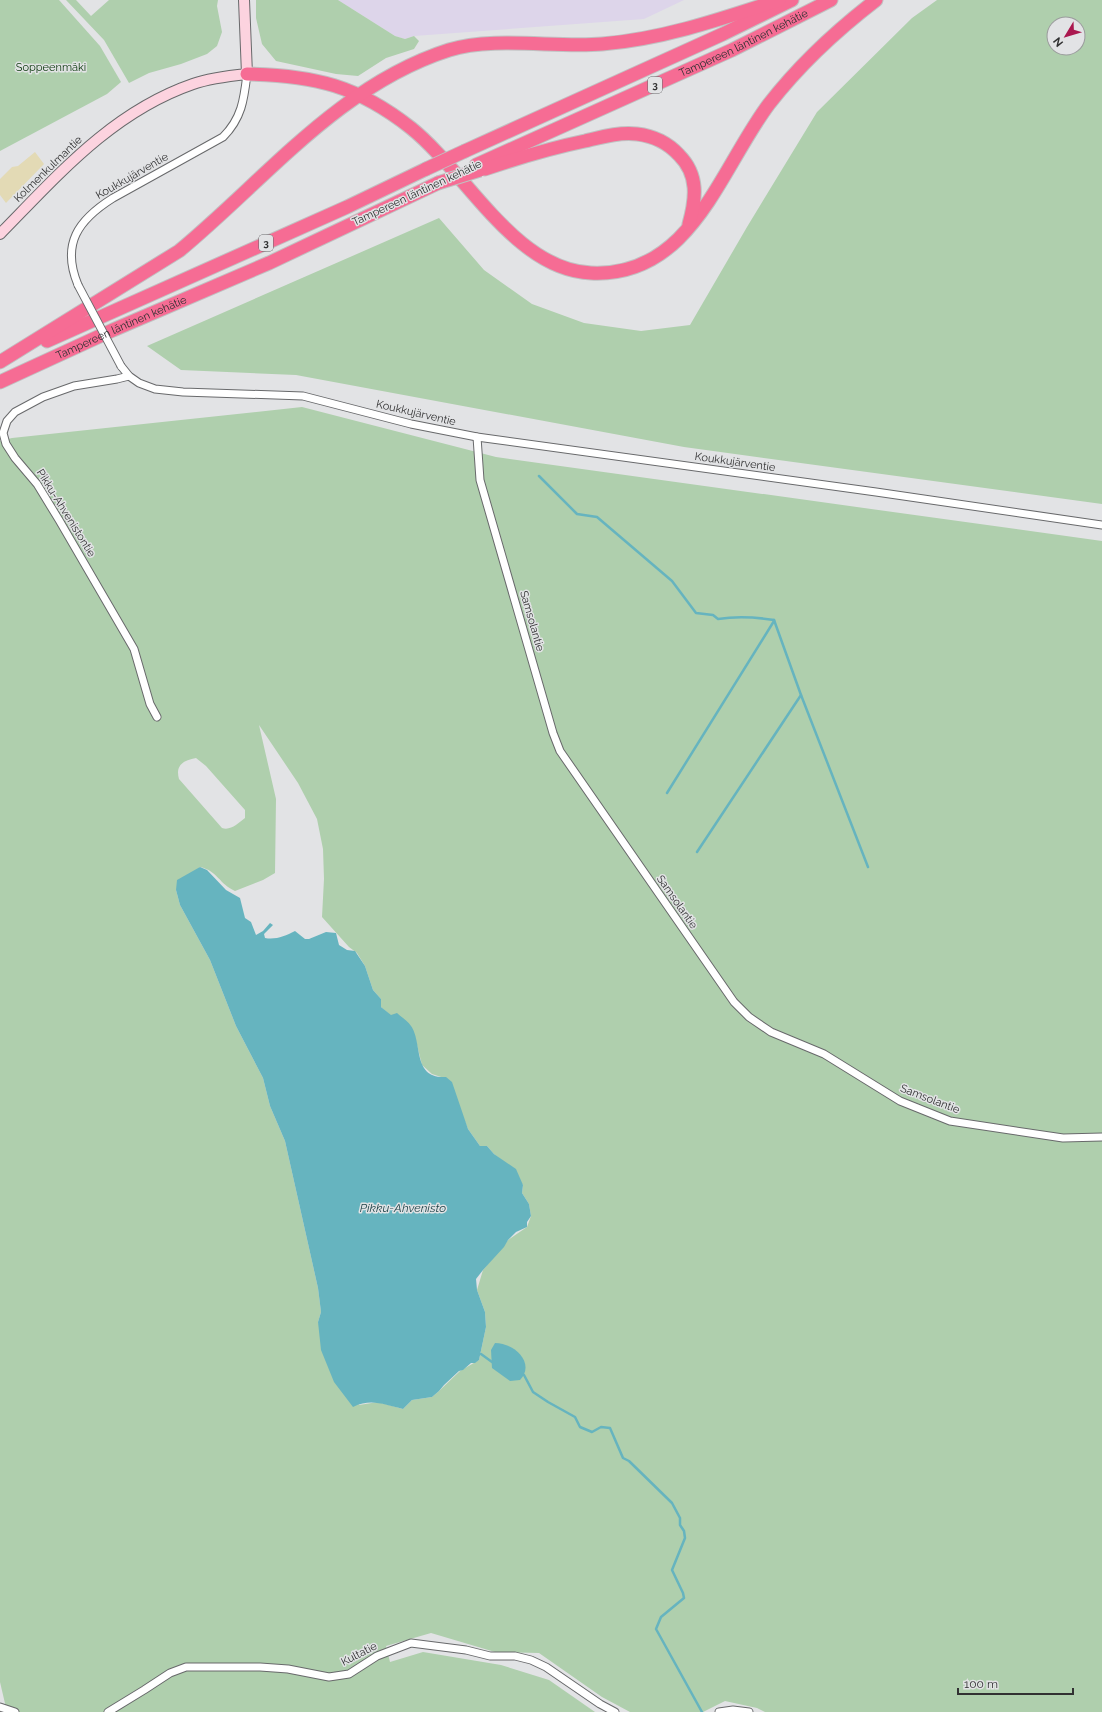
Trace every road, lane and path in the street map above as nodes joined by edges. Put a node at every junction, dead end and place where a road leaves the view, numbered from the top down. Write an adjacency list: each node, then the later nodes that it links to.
1 (244, 0): 6 (street)
2 (779, 0): 7 (highway)
3 (792, 0): 11 (highway, Tampereen läntinen kehätie / 3, bridge)
4 (831, 0): 8 (highway, Tampereen läntinen kehätie / 3)
5 (876, 0): 9 (highway)
6 (246, 74): 7 (highway); 10 (street, Kolmenkulmantie); 12 (street, Koukkujärventie, bridge)
7 (359, 94): 9 (highway); 11 (highway)
8 (478, 168): 9 (highway); 13 (highway, Tampereen läntinen kehätie / 3, bridge)
9 (688, 229)
10 (0, 234)
11 (0, 362)
12 (129, 376): 14 (street, Koukkujärventie); 16 (street, Pikku-Ahvenistontie)
13 (0, 382)
14 (477, 437): 15 (street, Koukkujärventie); 17 (street, Samsolantie)
15 (1102, 526)
16 (157, 717)
17 (1102, 1137)
18 (0, 1706): 19 (street)
19 (15, 1712)
20 (108, 1712): 21 (street, Kultatie)
21 (615, 1712)
22 (719, 1712): 23 (street)
23 (749, 1712)

